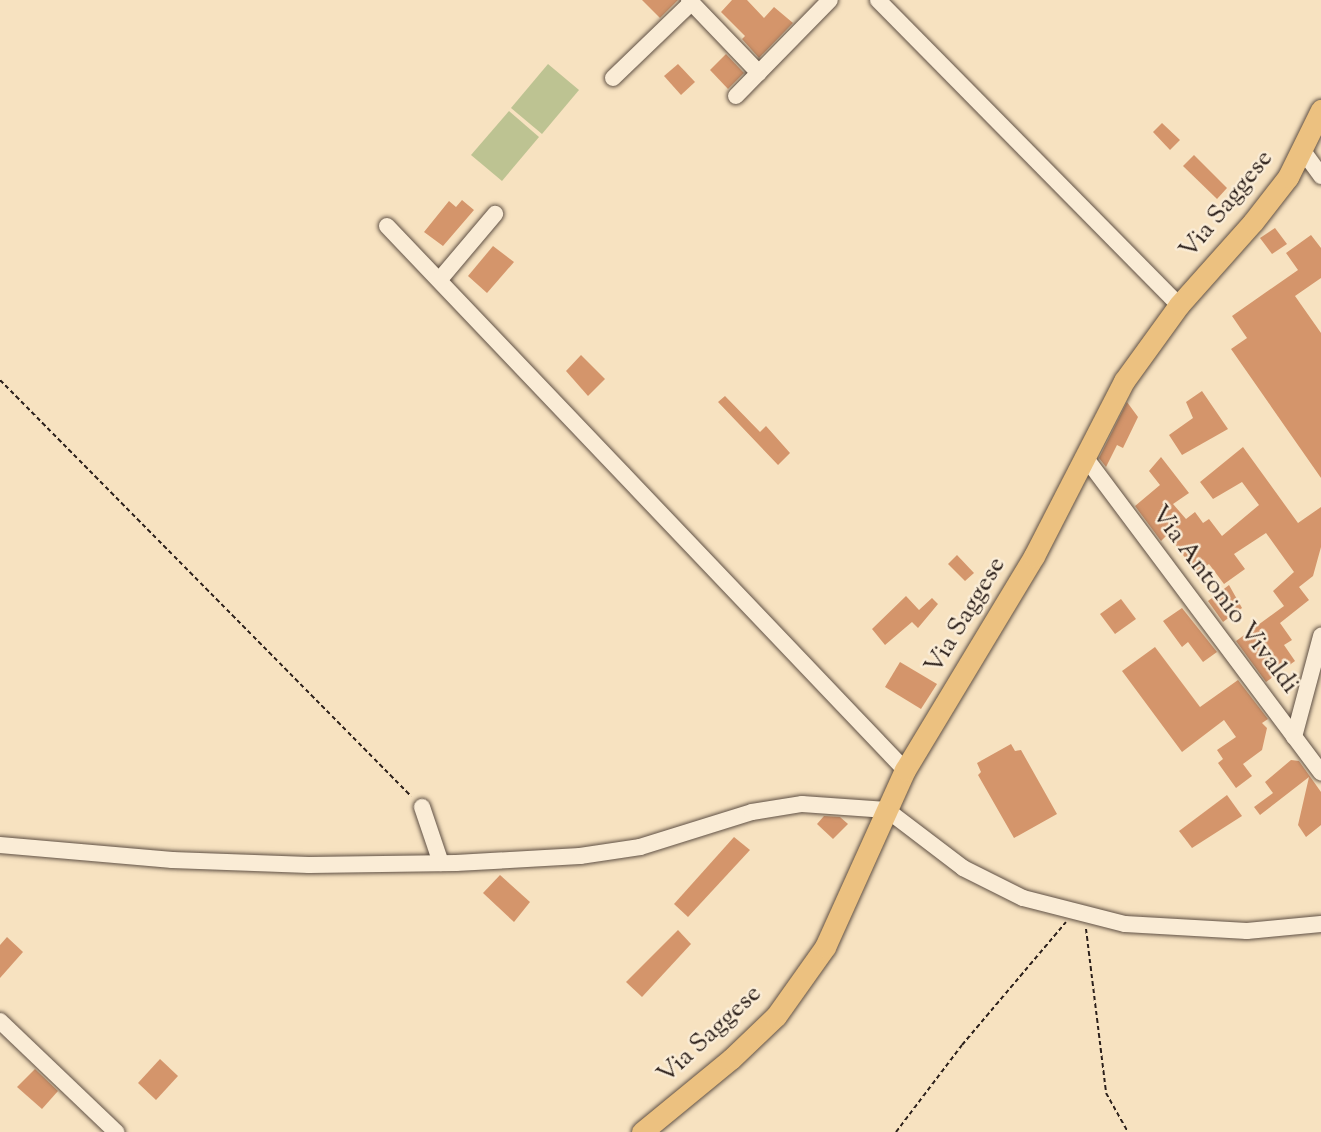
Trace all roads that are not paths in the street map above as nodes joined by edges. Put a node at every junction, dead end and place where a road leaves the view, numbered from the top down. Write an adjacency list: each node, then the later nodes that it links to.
1 (830, 0): 4 (street)
2 (878, 0): 13 (street)
3 (690, 1): 4 (street); 5 (street)
4 (759, 73): 6 (street)
5 (613, 78)
6 (736, 96)
7 (1321, 110): 8 (main road, Via Saggese)
8 (1303, 151): 9 (street); 13 (main road, Via Saggese)
9 (1321, 176)
10 (495, 214): 12 (street)
11 (387, 226): 12 (street)
12 (441, 278): 17 (street)
13 (1179, 306): 14 (main road, Via Saggese)
14 (1085, 457): 16 (street, Via Antonio Vivaldi); 17 (main road, Via Saggese)
15 (1321, 636): 16 (street)
16 (1294, 737): 18 (street, Via Antonio Vivaldi)
17 (905, 770): 20 (main road, Via Saggese)
18 (1321, 772)
19 (422, 807): 22 (street)
20 (887, 810): 22 (street); 23 (street); 26 (main road, Via Saggese)
21 (0, 845): 22 (street)
22 (441, 863)
23 (1321, 924)
24 (0, 1021): 25 (street)
25 (117, 1132)
26 (642, 1132)

